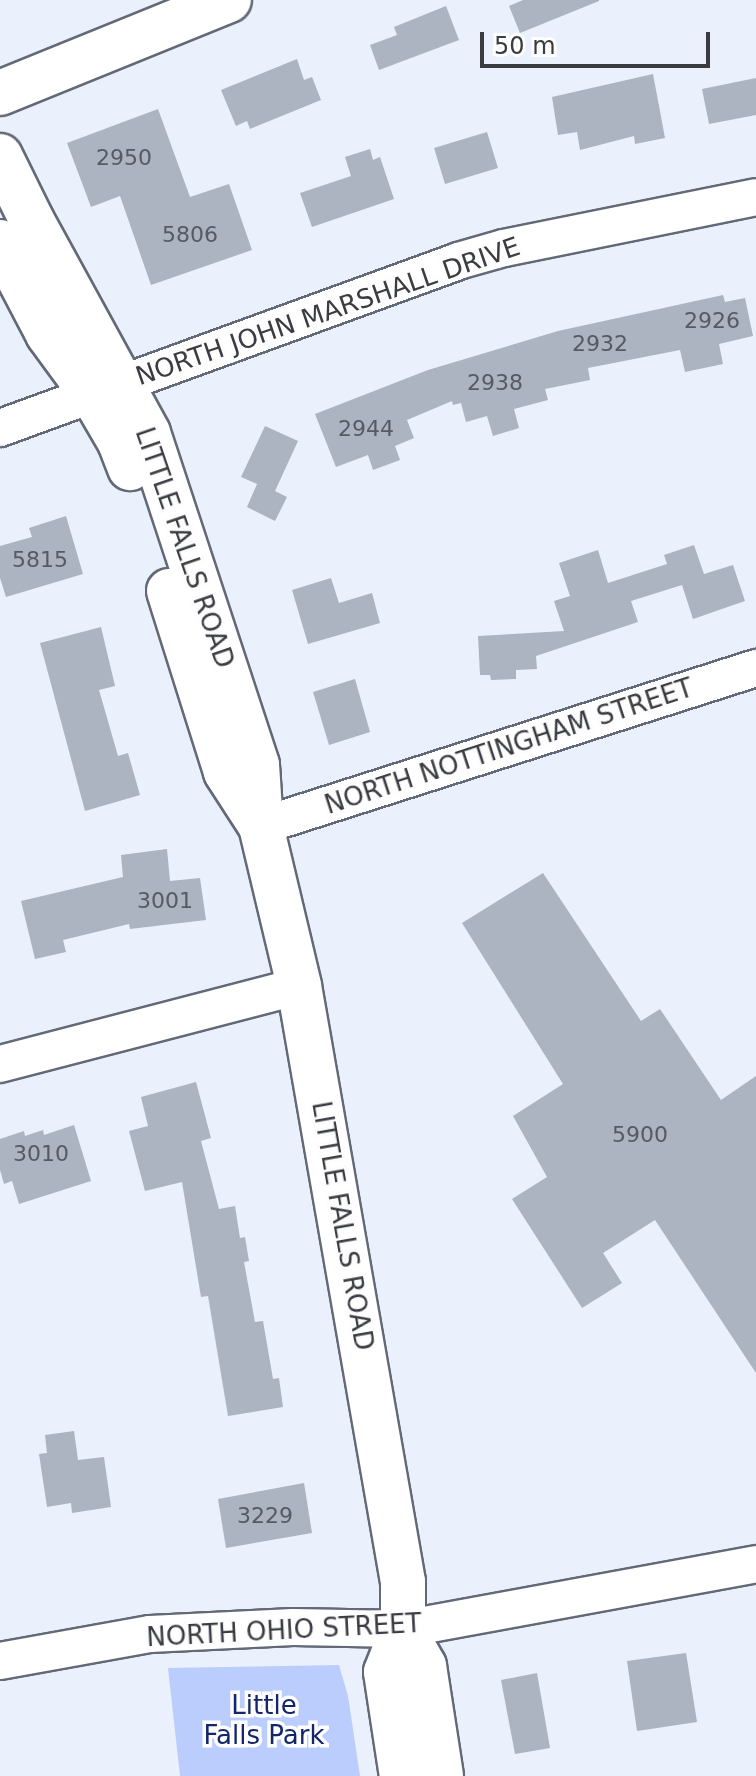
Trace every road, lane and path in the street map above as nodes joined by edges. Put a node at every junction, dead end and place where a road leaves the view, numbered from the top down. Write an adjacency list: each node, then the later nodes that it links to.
1 (229, 0): 2 (street)
2 (0, 93)
3 (0, 156): 6 (street, LITTLE FALLS ROAD)
4 (756, 197): 6 (street, NORTH JOHN MARSHALL DRIVE)
5 (0, 242): 6 (street, LITTLE FALLS ROAD)
6 (107, 388): 7 (street, NORTH JOHN MARSHALL DRIVE); 9 (street, LITTLE FALLS ROAD)
7 (0, 428)
8 (756, 668): 9 (street, NORTH NOTTINGHAM STREET)
9 (261, 826): 10 (street, LITTLE FALLS ROAD)
10 (299, 986): 11 (street); 13 (street, LITTLE FALLS ROAD)
11 (0, 1064)
12 (756, 1564): 13 (street, NORTH OHIO STREET)
13 (403, 1629): 14 (street, NORTH OHIO STREET); 15 (street, LITTLE FALLS ROAD); 16 (street, LITTLE FALLS ROAD)
14 (0, 1661)
15 (402, 1776)
16 (441, 1776)

